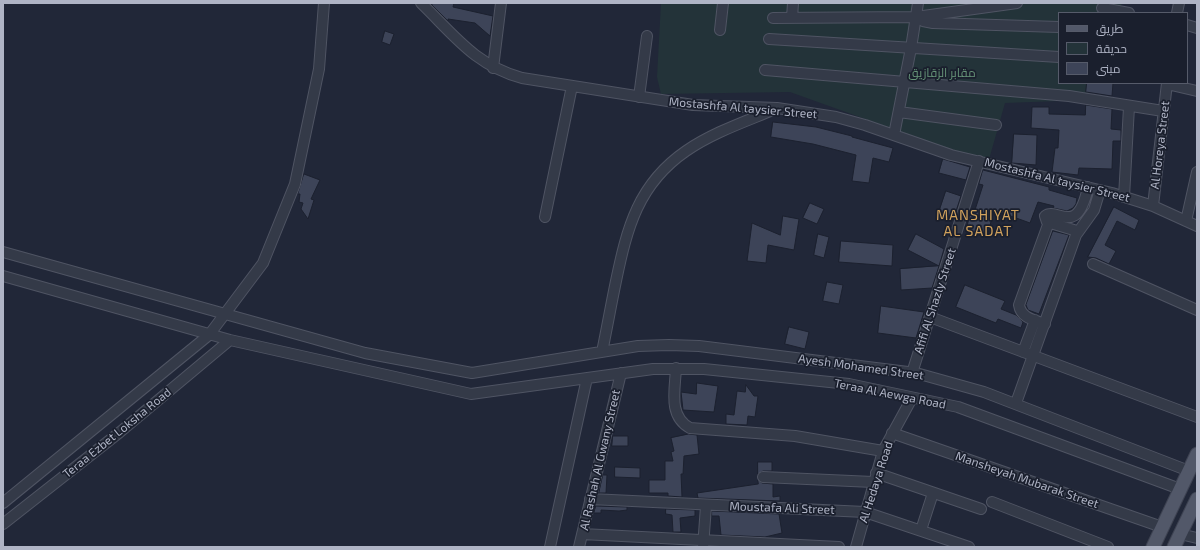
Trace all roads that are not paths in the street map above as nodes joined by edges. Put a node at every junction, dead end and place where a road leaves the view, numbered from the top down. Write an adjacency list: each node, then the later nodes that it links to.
1 (324, 3): 48 (street, Teraa Ezbet Loksha Road)
2 (421, 3): 19 (street, Mostashfa Al taysier Street)
3 (501, 3): 19 (street)
4 (722, 3): 14 (street)
5 (793, 3): 12 (street)
6 (918, 3): 10 (street)
7 (1017, 3): 10 (street)
8 (1102, 8): 9 (street)
9 (1124, 12)
10 (918, 17): 12 (street); 13 (street); 17 (street)
11 (773, 18): 12 (street)
12 (792, 18)
13 (1058, 27)
14 (720, 30)
15 (646, 36): 26 (street)
16 (768, 39): 17 (street)
17 (911, 48): 18 (street); 21 (street)
18 (1058, 57)
19 (493, 68): 24 (street, Mostashfa Al taysier Street)
20 (765, 70): 21 (street)
21 (905, 82): 27 (street); 29 (street)
22 (1167, 84): 30 (street, Al Horeya Street)
23 (1171, 84): 25 (street)
24 (572, 86): 26 (street, Mostashfa Al taysier Street); 39 (street)
25 (1197, 91)
26 (639, 96): 28 (street, Mostashfa Al taysier Street)
27 (1129, 107): 30 (street); 37 (street)
28 (777, 108): 32 (street, Mostashfa Al taysier Street); 54 (street)
29 (899, 112): 31 (street); 32 (street)
30 (1163, 112): 38 (street, Al Horeya Street)
31 (996, 125)
32 (894, 135): 33 (street, Mostashfa Al taysier Street)
33 (979, 161): 35 (street, Mostashfa Al taysier Street); 49 (street, Afifi Al Shazly Street)
34 (1197, 172): 40 (street)
35 (1088, 187): 36 (street, Mostashfa Al taysier Street); 41 (street)
36 (1100, 190): 37 (street, Mostashfa Al taysier Street); 43 (street)
37 (1124, 197): 38 (street, Mostashfa Al taysier Street)
38 (1153, 206): 40 (street, Mostashfa Al taysier Street)
39 (545, 217)
40 (1186, 221): 42 (street, Mostashfa Al taysier Street)
41 (1049, 222): 43 (street); 50 (street)
42 (1197, 226)
43 (1077, 231): 51 (street)
44 (3, 252): 48 (street, Ayesh Mohamed Street)
45 (1093, 264): 47 (street)
46 (3, 276): 52 (street, Teraa Al Aewga Road)
47 (1197, 310)
48 (225, 314): 52 (street, Teraa Ezbet Loksha Road); 54 (street, Ayesh Mohamed Street)
49 (930, 317): 55 (street); 59 (street, Afifi Al Shazly Street)
50 (1034, 320): 51 (street); 55 (street)
51 (1045, 324): 56 (street)
52 (210, 335): 53 (street, Teraa Al Aewga Road); 75 (street, Teraa Ezbet Loksha Road)
53 (230, 340): 60 (street, Teraa Al Aewga Road); 79 (street, Teraa Ezbet Loksha Road)
54 (602, 352): 59 (street, Ayesh Mohamed Street)
55 (1023, 352): 56 (street)
56 (1034, 356): 62 (street); 63 (street)
57 (676, 368): 58 (street, Teraa Al Aewga Road); 61 (street, Teraa Al Aewga Road); 65 (street)
58 (621, 373): 60 (street, Teraa Al Aewga Road); 72 (street, Al Rashah Al Gwany Street)
59 (912, 373): 62 (street, Ayesh Mohamed Street)
60 (587, 378): 86 (street)
61 (912, 398): 64 (street, Al Hedaya Road); 70 (street, Teraa Al Aewga Road)
62 (1016, 403): 67 (street, Ayesh Mohamed Street)
63 (1197, 417)
64 (892, 433): 65 (street, Al Hedaya Road); 80 (street, Mansheyah Mubarak Street)
65 (883, 452): 69 (street, Al Hedaya Road)
66 (1197, 454): 67 (main road)
67 (1189, 471): 70 (main road)
68 (763, 477): 69 (street)
69 (875, 478): 71 (street); 78 (street, Al Hedaya Road)
70 (1180, 489): 80 (main road)
71 (933, 493): 77 (street); 81 (street)
72 (590, 499): 76 (street, Moustafa Ali Street); 82 (street, Al Rashah Al Gwany Street)
73 (1197, 499): 83 (main road)
74 (992, 502): 91 (street)
75 (3, 503)
76 (706, 506): 78 (street, Moustafa Ali Street); 85 (street)
77 (980, 509)
78 (865, 512): 81 (street, Moustafa Ali Street); 89 (street, Al Hedaya Road)
79 (3, 524)
80 (1162, 527): 92 (main road)
81 (921, 530): 90 (street, Moustafa Ali Street)
82 (582, 534): 85 (street); 87 (street, Al Rashah Al Gwany Street)
83 (1180, 534): 84 (street); 93 (main road)
84 (1197, 538)
85 (703, 543): 88 (street)
86 (550, 547)
87 (579, 547)
88 (838, 547)
89 (856, 547)
90 (969, 547)
91 (1108, 547)
92 (1153, 547)
93 (1174, 547)

